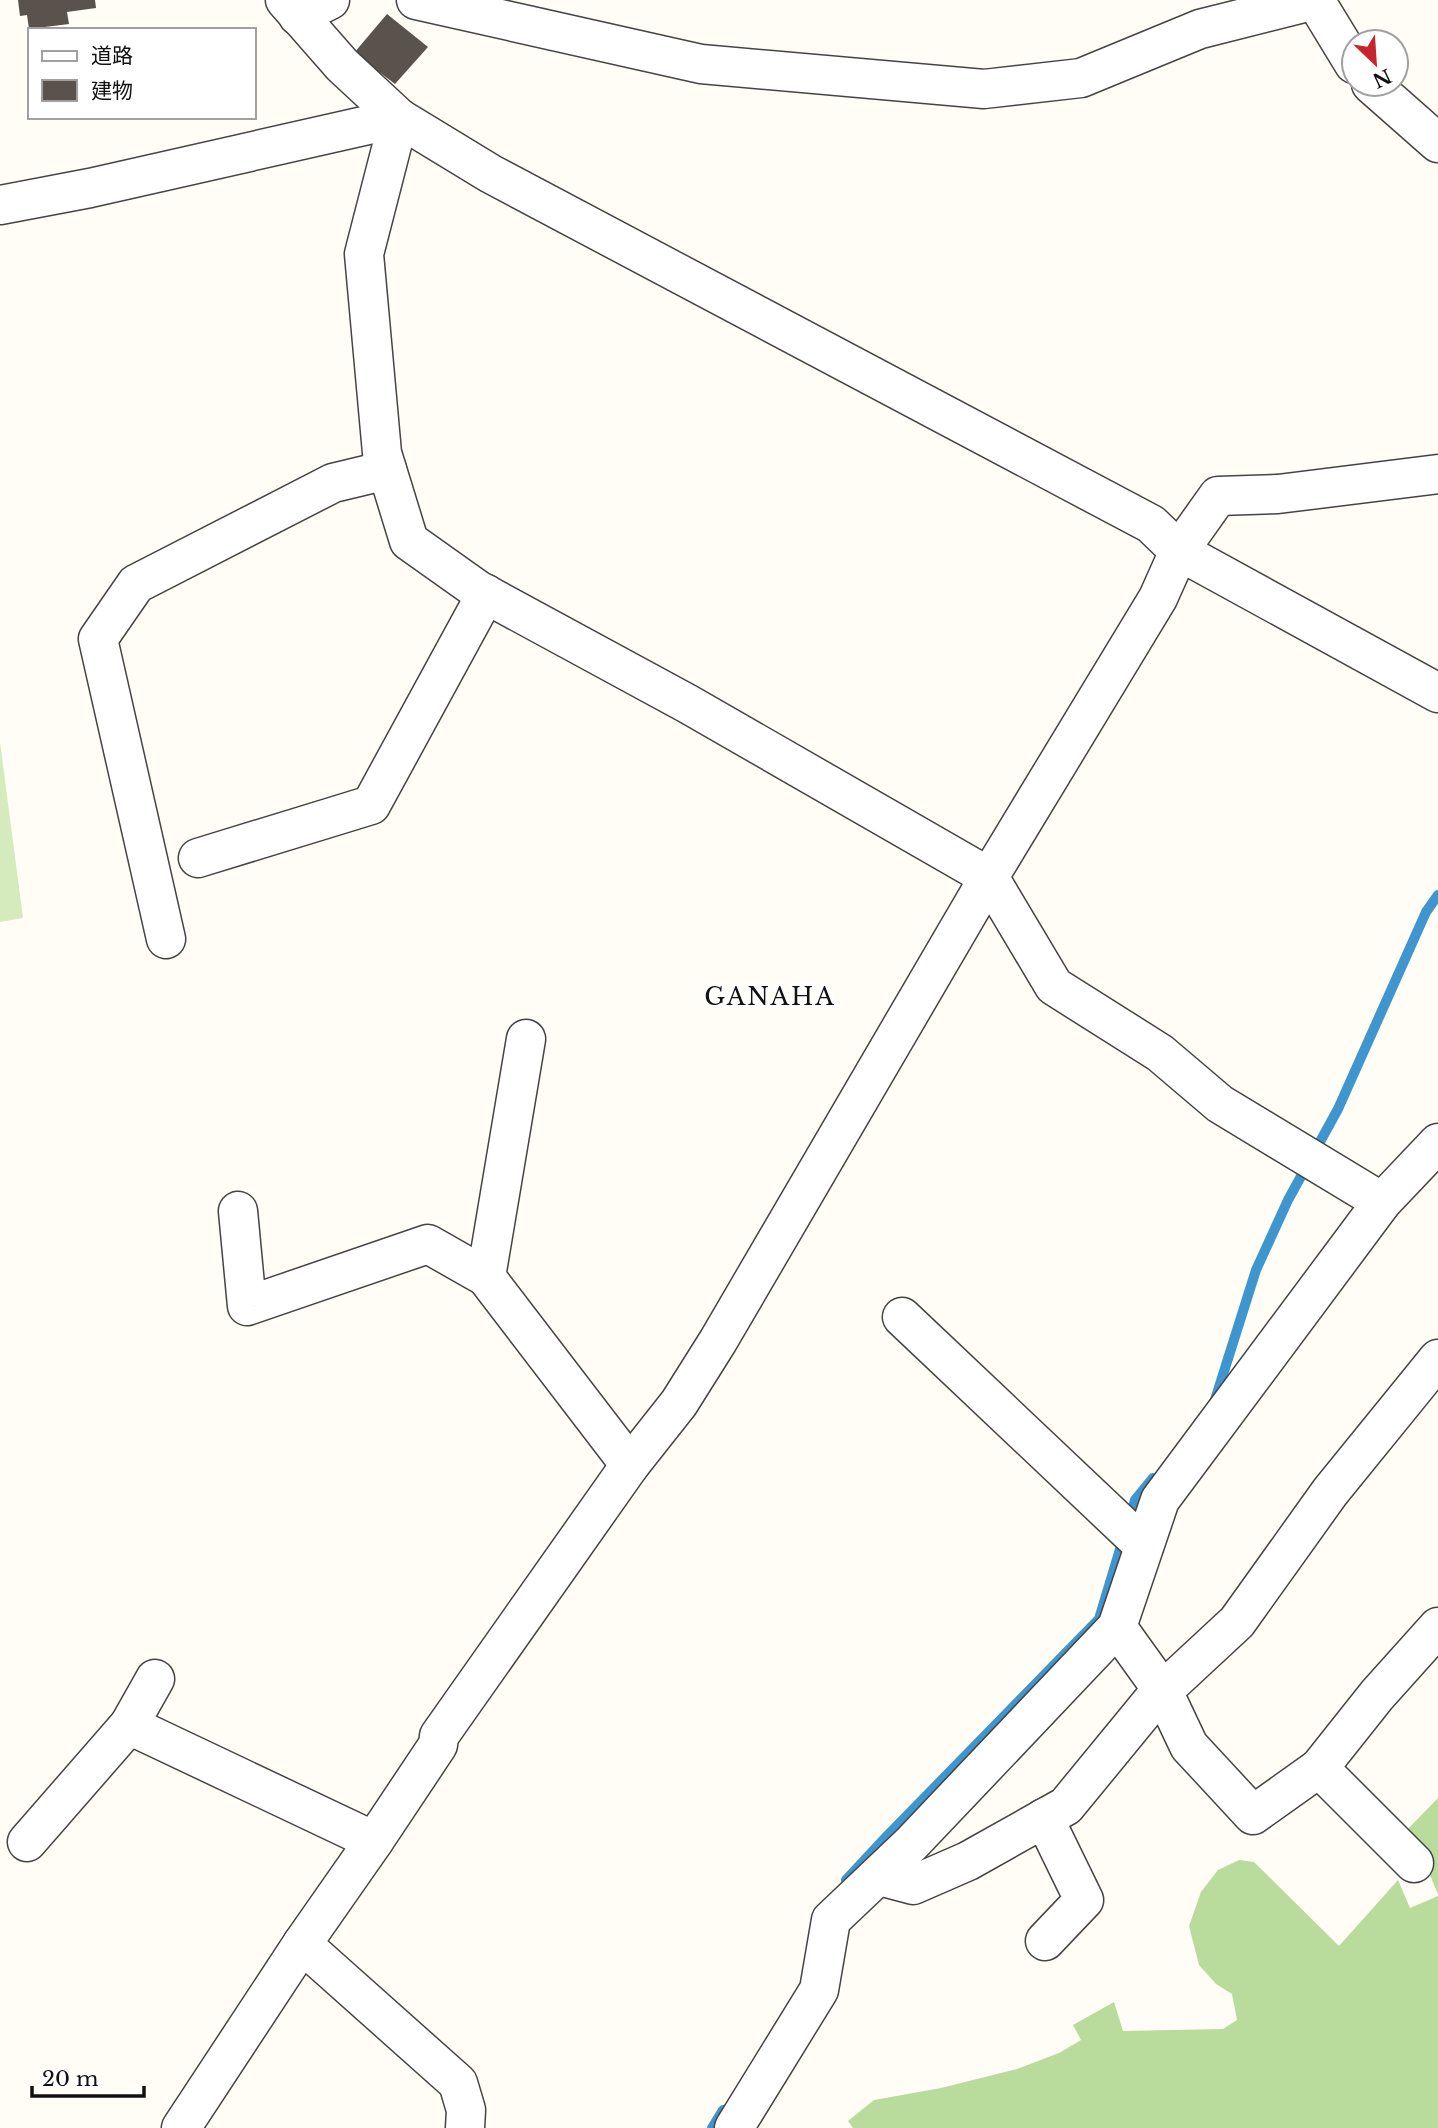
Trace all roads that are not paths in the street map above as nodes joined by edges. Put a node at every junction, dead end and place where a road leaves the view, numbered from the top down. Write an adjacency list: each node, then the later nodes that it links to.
1 (416, 0): 2 (street)
2 (1315, 0): 4 (street)
3 (304, 5): 6 (street)
4 (1340, 41)
5 (1387, 98): 7 (street)
6 (399, 118): 8 (street); 9 (street); 11 (street)
7 (1438, 143)
8 (0, 205)
9 (387, 470): 12 (street); 16 (street)
10 (1438, 474): 11 (street)
11 (1179, 551): 13 (street); 15 (street)
12 (486, 594): 14 (street); 15 (street)
13 (1438, 693)
14 (198, 858)
15 (989, 877): 19 (street); 24 (street)
16 (166, 939)
17 (526, 1039): 21 (street)
18 (1436, 1150): 19 (street)
19 (1382, 1202): 25 (street)
20 (238, 1211): 21 (street)
21 (486, 1277): 24 (street)
22 (902, 1317): 25 (street)
23 (1438, 1359): 29 (street)
24 (630, 1465): 33 (street)
25 (1143, 1545): 26 (street)
26 (1117, 1627): 29 (street); 36 (street)
27 (1438, 1627): 31 (street)
28 (155, 1679): 30 (street)
29 (1163, 1690): 31 (street); 32 (street)
30 (130, 1725): 33 (street); 34 (street)
31 (1319, 1768): 35 (street)
32 (1044, 1818): 36 (street); 37 (street)
33 (374, 1841): 38 (street)
34 (27, 1842)
35 (1415, 1863)
36 (879, 1876): 41 (street)
37 (1045, 1941)
38 (302, 1944): 39 (street); 40 (street)
39 (181, 2128)
40 (465, 2128)
41 (734, 2128)

